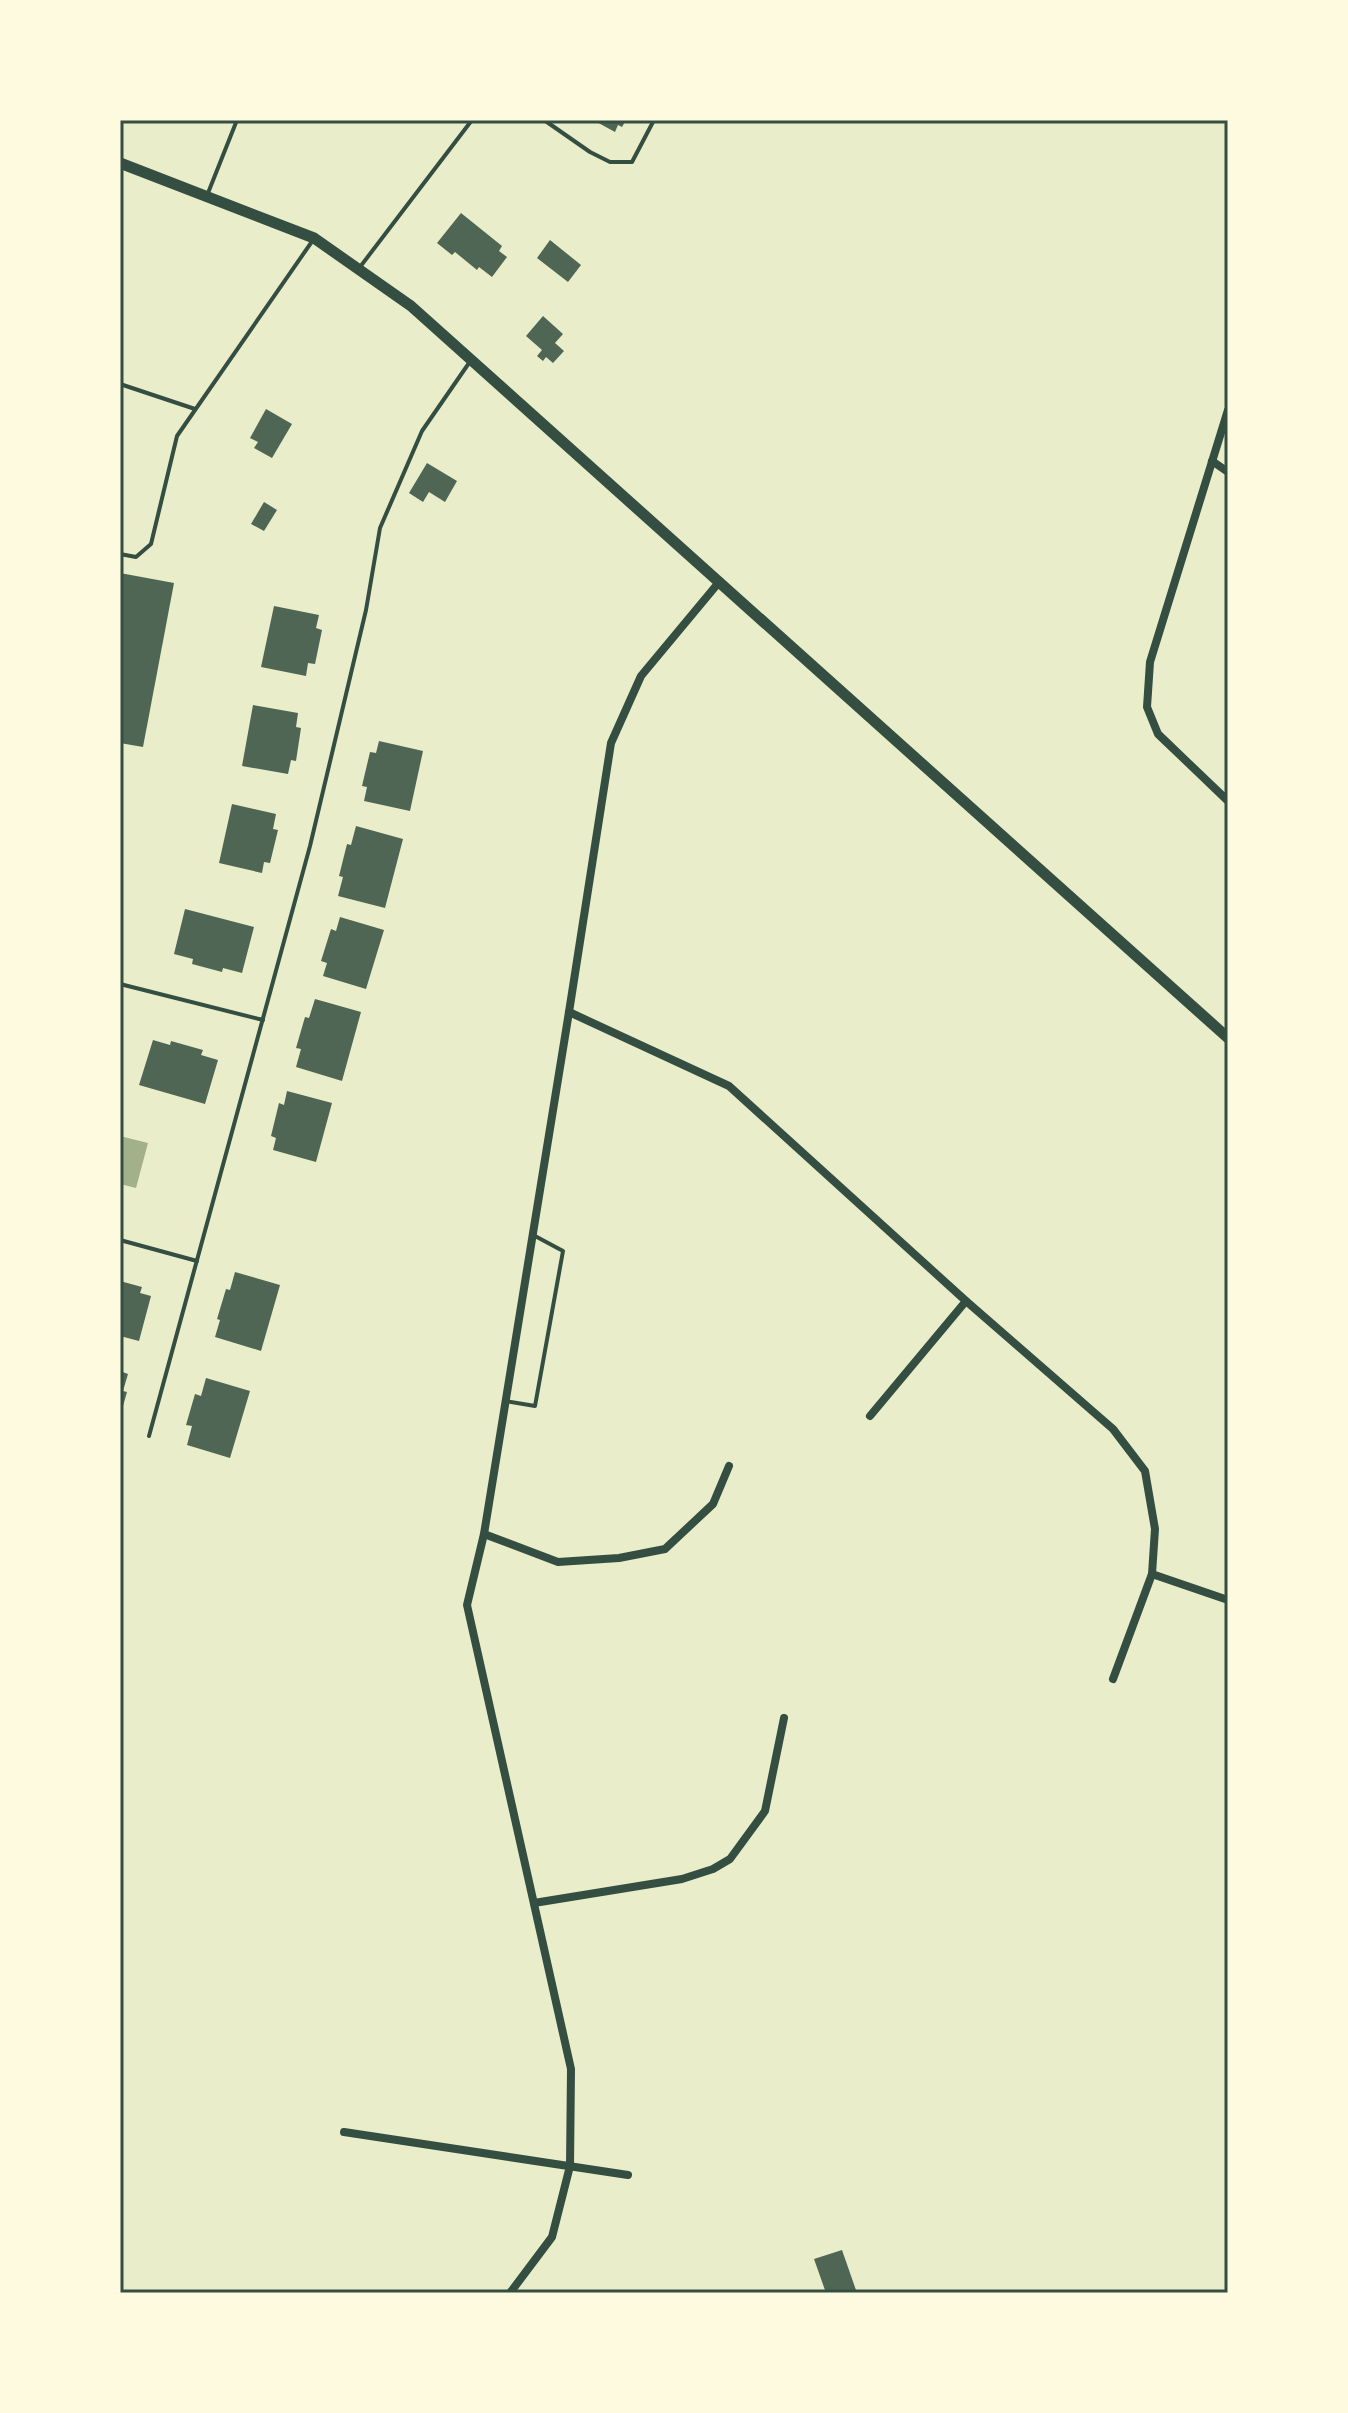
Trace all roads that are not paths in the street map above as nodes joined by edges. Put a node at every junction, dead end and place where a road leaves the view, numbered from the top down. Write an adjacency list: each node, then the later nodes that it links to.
1 (237, 120): 6 (lane)
2 (472, 120): 8 (lane)
3 (544, 120): 4 (lane)
4 (654, 120)
5 (120, 163): 6 (street)
6 (207, 195): 7 (street)
7 (314, 238): 8 (street); 11 (lane)
8 (358, 269): 9 (street)
9 (472, 359): 16 (street); 20 (lane)
10 (120, 384): 11 (lane)
11 (195, 409): 15 (lane)
12 (1228, 410): 13 (street)
13 (1212, 461): 14 (street); 17 (street)
14 (1228, 472)
15 (120, 554)
16 (720, 581): 19 (street); 21 (street)
17 (1228, 801)
18 (120, 984): 20 (lane)
19 (569, 1012): 22 (street); 25 (street)
20 (263, 1020): 24 (lane)
21 (1228, 1038)
22 (533, 1234): 26 (street); 26 (lane)
23 (120, 1240): 24 (lane)
24 (197, 1261): 28 (lane)
25 (966, 1301): 27 (street); 31 (street)
26 (505, 1401): 30 (street)
27 (870, 1416)
28 (149, 1436)
29 (729, 1466): 30 (street)
30 (484, 1534): 35 (street)
31 (1152, 1574): 32 (street); 33 (street)
32 (1228, 1600)
33 (1113, 1679)
34 (784, 1718): 35 (street)
35 (534, 1903): 37 (street)
36 (344, 2132): 37 (street)
37 (570, 2166): 38 (street); 39 (street)
38 (628, 2175)
39 (510, 2293)

